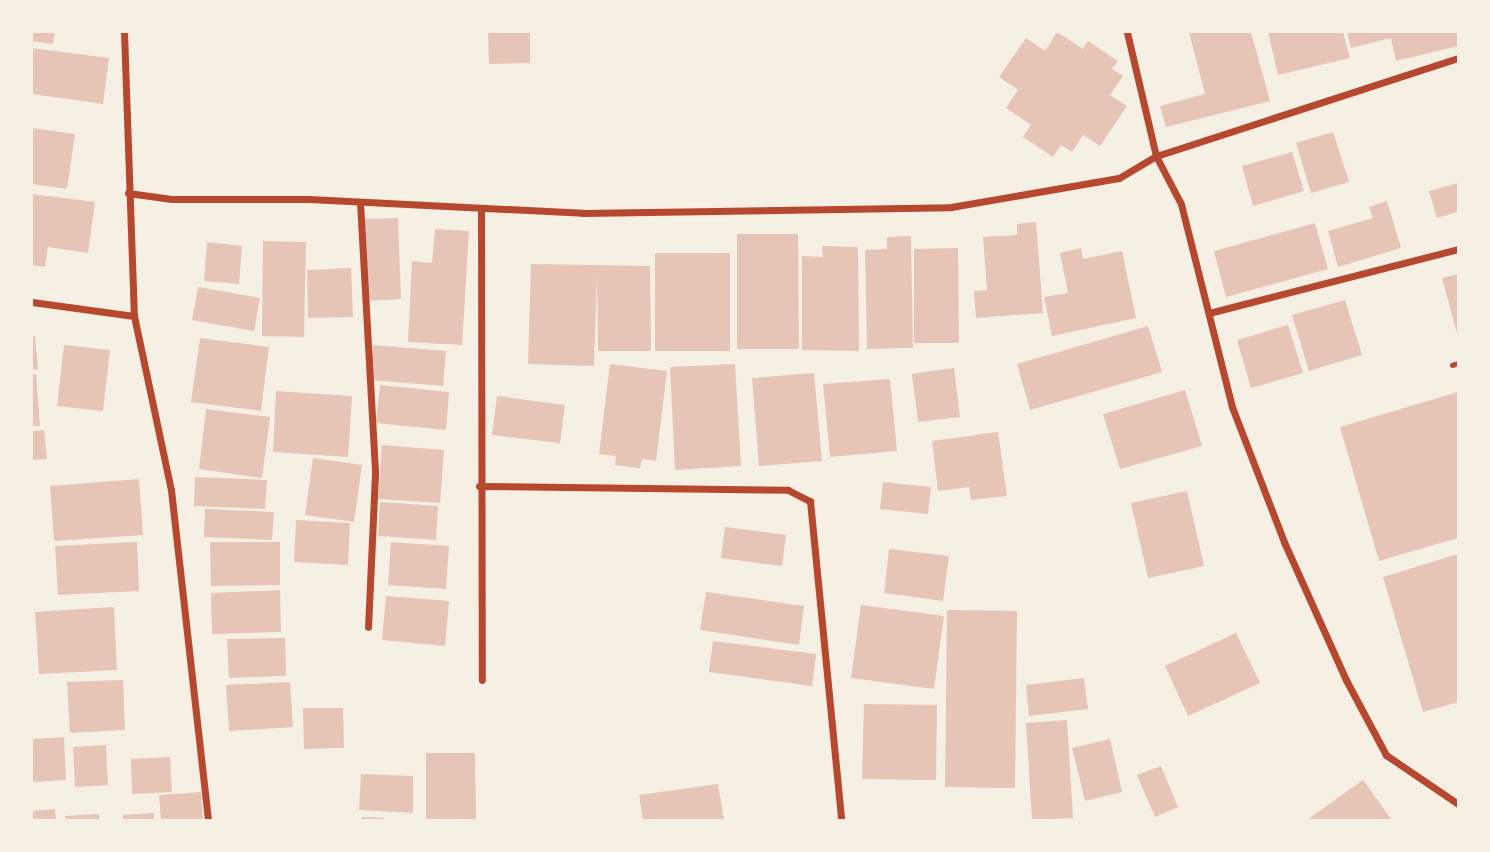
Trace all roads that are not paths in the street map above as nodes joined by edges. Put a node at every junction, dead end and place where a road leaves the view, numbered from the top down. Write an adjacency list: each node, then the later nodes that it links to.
1 (124, 32): 5 (street)
2 (1127, 32): 4 (street)
3 (1458, 58): 4 (street)
4 (1156, 156): 7 (street); 10 (street)
5 (128, 193): 6 (street); 11 (street)
6 (360, 202): 7 (street); 13 (street)
7 (481, 208): 12 (street)
8 (1458, 249): 10 (street)
9 (32, 302): 11 (street)
10 (1209, 313): 15 (street)
11 (134, 316): 16 (street)
12 (479, 486): 14 (street); 17 (street)
13 (368, 627)
14 (482, 680)
15 (1458, 804)
16 (208, 821)
17 (841, 821)

